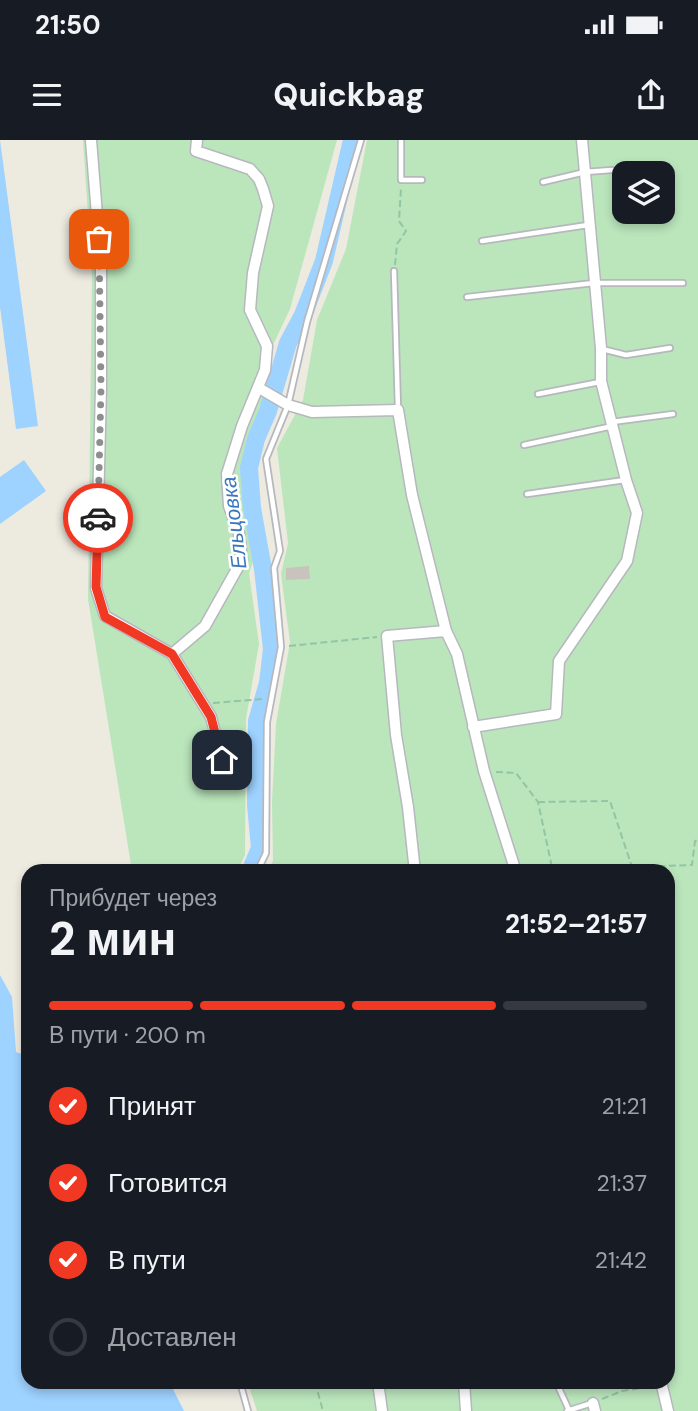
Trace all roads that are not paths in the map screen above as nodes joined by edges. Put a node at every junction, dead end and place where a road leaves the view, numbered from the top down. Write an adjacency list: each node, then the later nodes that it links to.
1 (91, 140): 29 (street)
2 (197, 140): 19 (street)
3 (361, 140): 21 (lane)
4 (401, 140): 8 (lane)
5 (582, 140): 7 (street)
6 (612, 170): 7 (lane)
7 (585, 172): 9 (lane); 10 (street)
8 (422, 180)
9 (543, 182)
10 (589, 224): 11 (lane); 13 (street)
11 (482, 241)
12 (394, 271): 22 (lane)
13 (594, 283): 14 (lane); 15 (lane); 16 (street)
14 (683, 283)
15 (467, 297)
16 (601, 348): 17 (lane); 18 (street)
17 (670, 348)
18 (601, 381): 20 (lane); 24 (street)
19 (259, 388): 21 (street); 29 (street)
20 (538, 394)
21 (288, 404): 22 (street); 32 (lane)
22 (398, 410): 28 (street)
23 (673, 414): 24 (lane)
24 (613, 424): 25 (lane); 26 (street)
25 (524, 445)
26 (626, 480): 27 (lane); 30 (street)
27 (527, 494)
28 (446, 631): 30 (street); 33 (street)
29 (172, 654): 31 (street)
30 (473, 727): 34 (street)
31 (222, 760)
32 (261, 864)
33 (414, 864)
34 (513, 864)
35 (242, 1389): 41 (lane)
36 (379, 1389): 42 (street)
37 (464, 1389): 43 (street)
38 (559, 1389): 44 (lane)
39 (662, 1389): 45 (street)
40 (594, 1407): 44 (lane)
41 (248, 1411)
42 (382, 1411)
43 (466, 1411)
44 (568, 1411)
45 (668, 1411)

